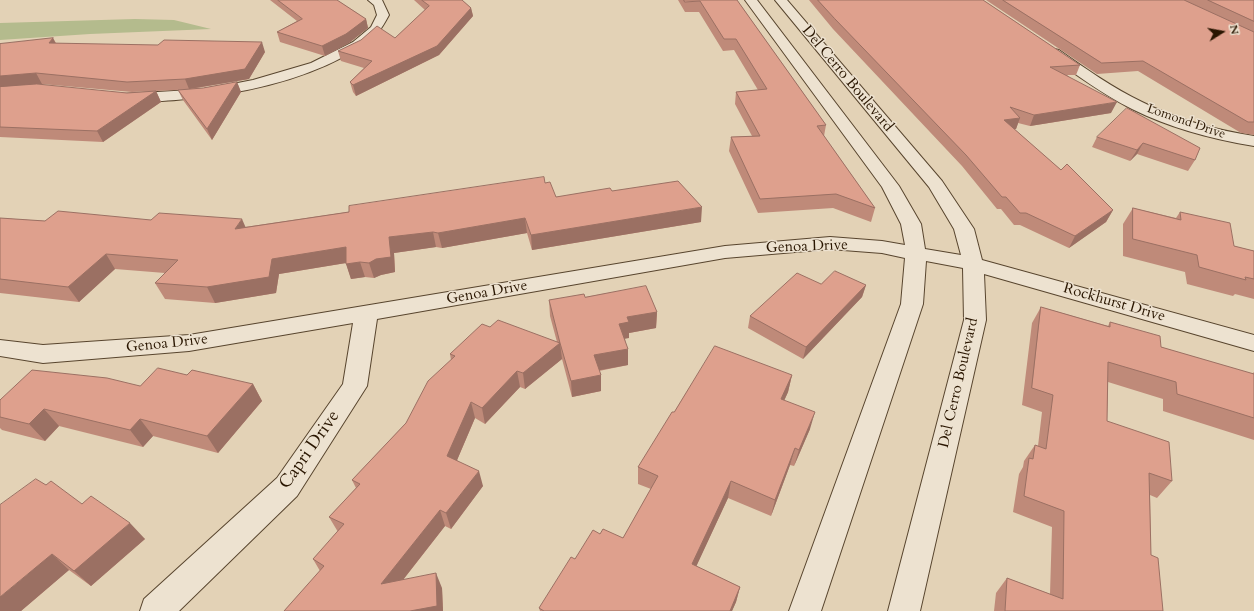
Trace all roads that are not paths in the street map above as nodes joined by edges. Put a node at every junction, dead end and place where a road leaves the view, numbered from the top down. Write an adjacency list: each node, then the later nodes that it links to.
1 (374, 0): 5 (street)
2 (751, 0): 7 (street, Del Cerro Boulevard)
3 (781, 0): 8 (street, Del Cerro Boulevard)
4 (1041, 44): 6 (street, Lomond Drive)
5 (118, 96)
6 (1254, 141)
7 (916, 253): 8 (street, Genoa Drive); 9 (street, Genoa Drive); 13 (street, Del Cerro Boulevard)
8 (973, 264): 10 (street, Rockhurst Drive); 14 (street, Del Cerro Boulevard)
9 (366, 314): 11 (street, Genoa Drive); 12 (street, Capri Drive)
10 (1254, 344)
11 (0, 348)
12 (156, 611)
13 (805, 611)
14 (904, 611)

